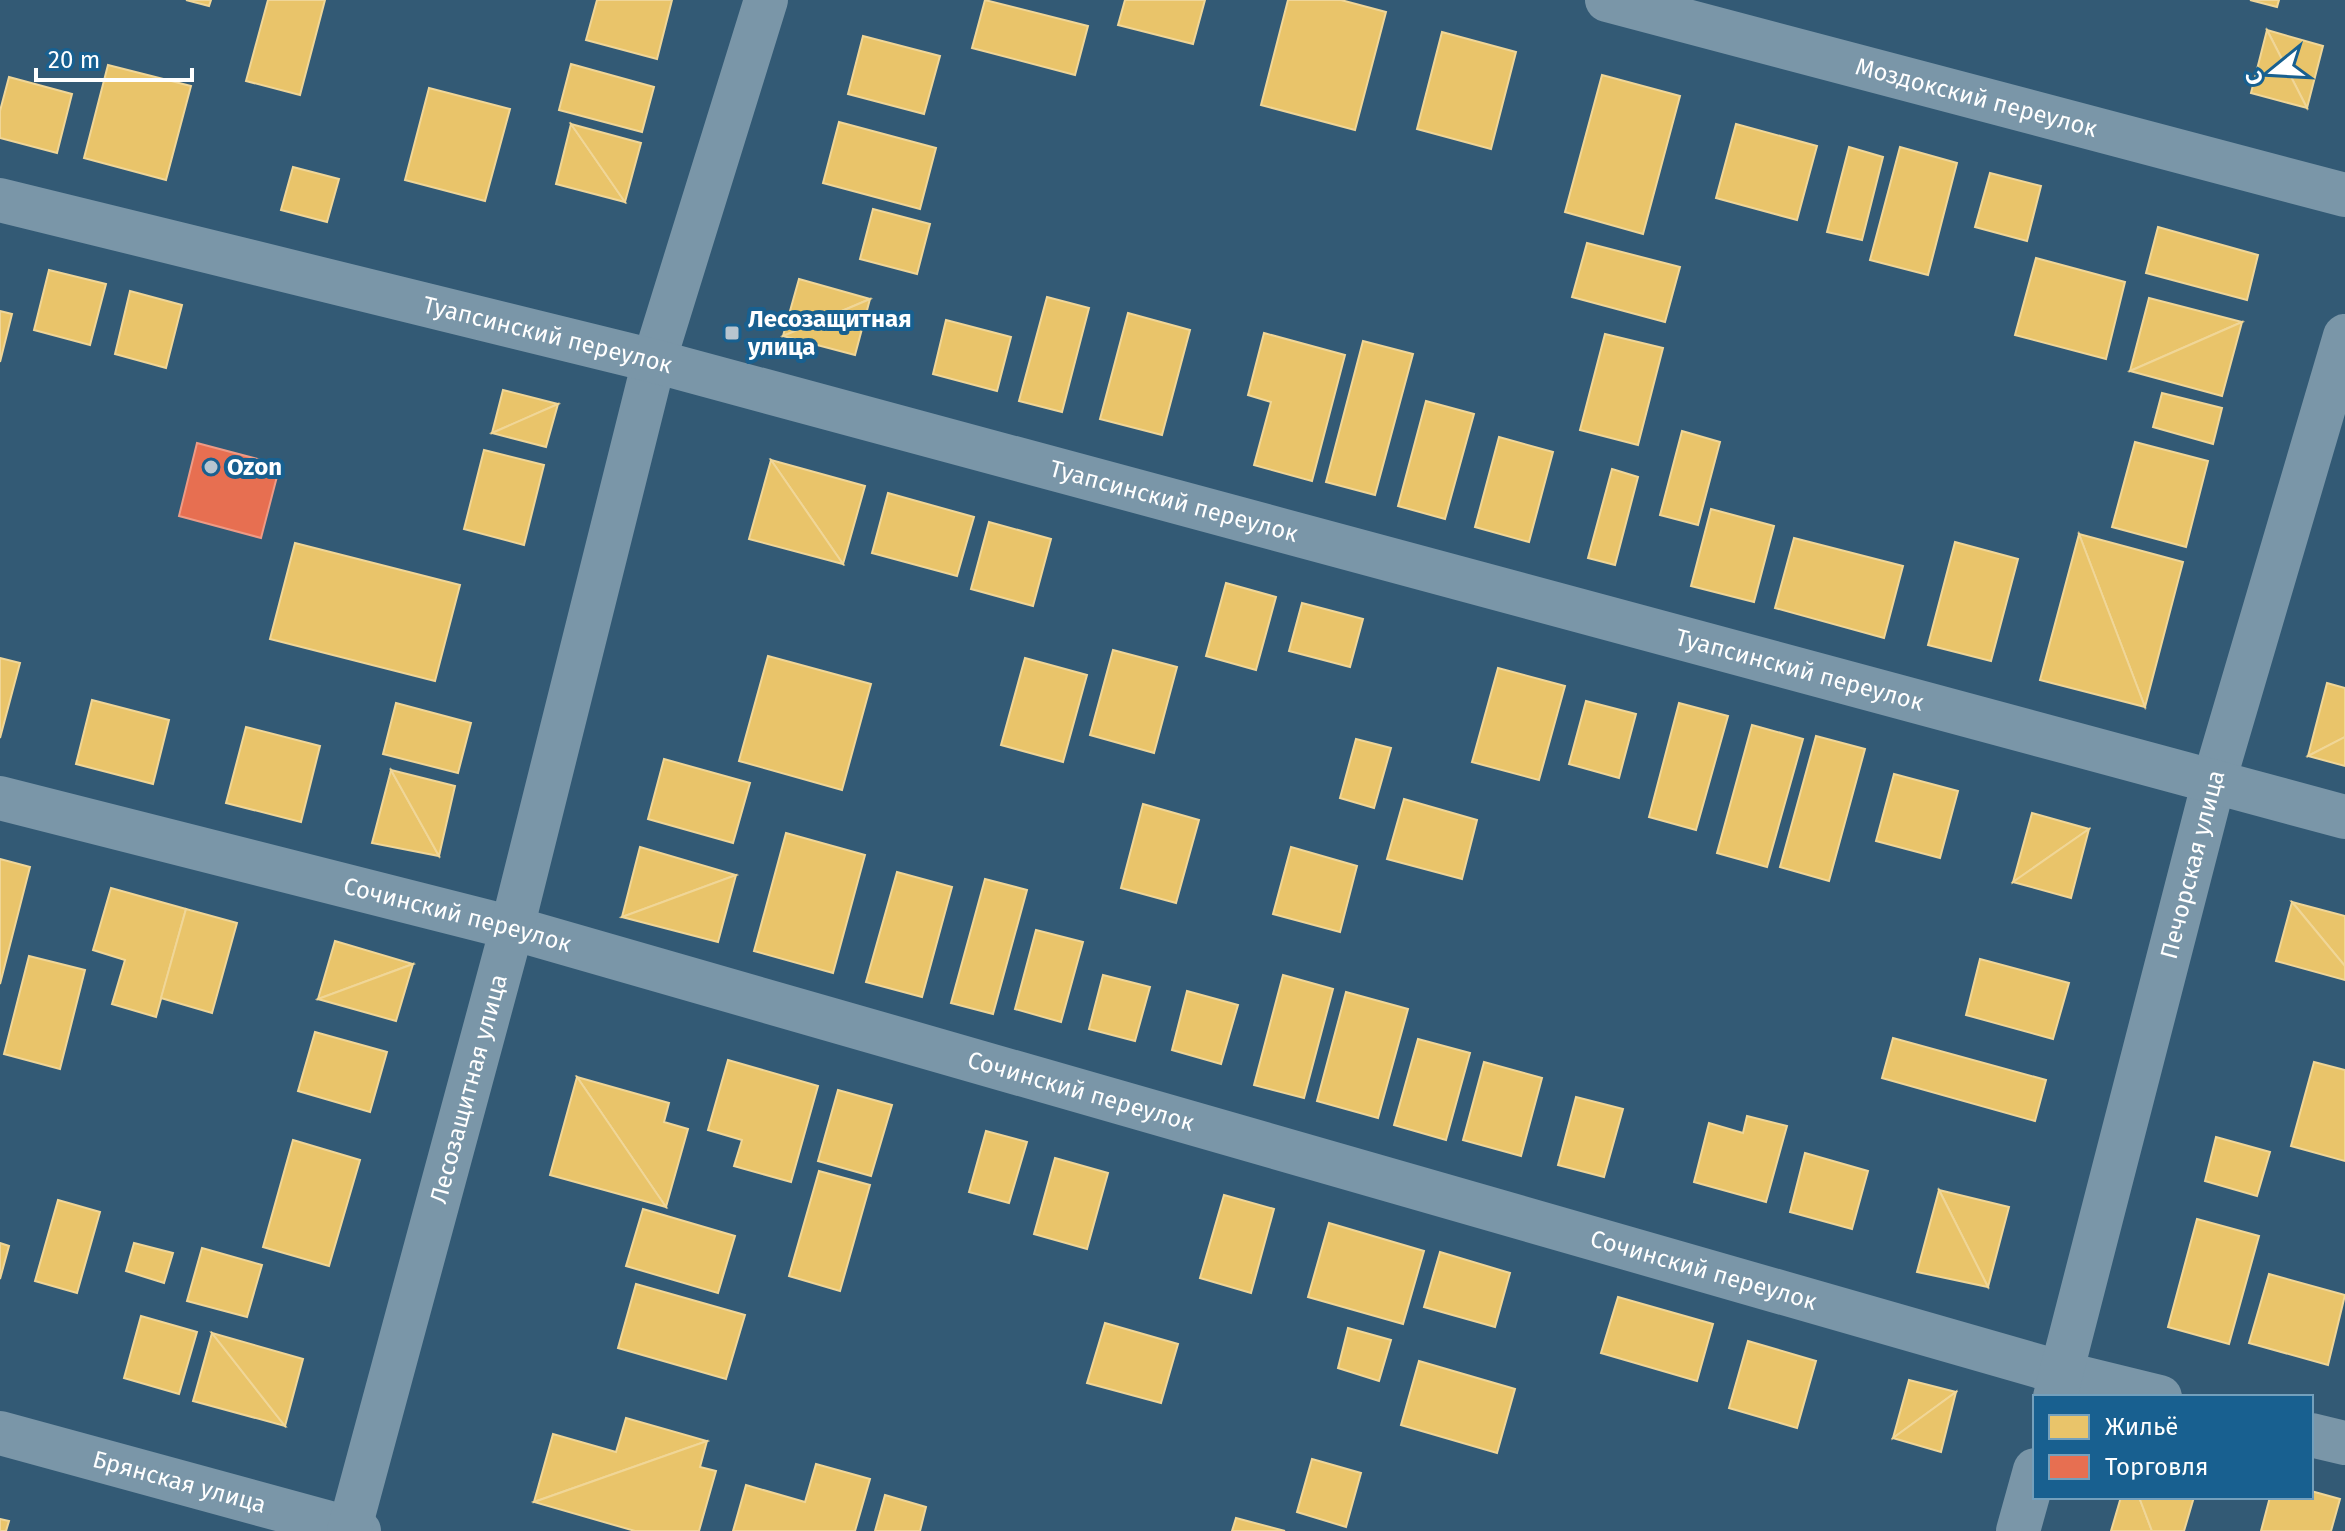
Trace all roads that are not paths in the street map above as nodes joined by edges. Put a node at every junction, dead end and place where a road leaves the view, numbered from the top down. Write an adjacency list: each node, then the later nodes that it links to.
1 (766, 0): 6 (street, Лесозащитная улица)
2 (1607, 0): 3 (street, Моздокский переулок)
3 (2345, 195)
4 (0, 200): 6 (street, Туапсинский переулок)
5 (2345, 336): 7 (street, Печорская улица)
6 (654, 361): 7 (street, Туапсинский переулок); 10 (street, Лесозащитная улица)
7 (2214, 781): 9 (street, Туапсинский переулок); 11 (street, Печорская улица)
8 (0, 798): 10 (street, Сочинский переулок)
9 (2345, 817)
10 (512, 928): 11 (street, Сочинский переулок); 17 (street, Лесозащитная улица)
11 (2058, 1385): 12 (street, Сочинский переулок)
12 (2143, 1395)
13 (0, 1433): 17 (street, Брянская улица)
14 (2313, 1435): 15 (street)
15 (2345, 1443)
16 (2033, 1477): 18 (street)
17 (352, 1530)
18 (2018, 1531)

